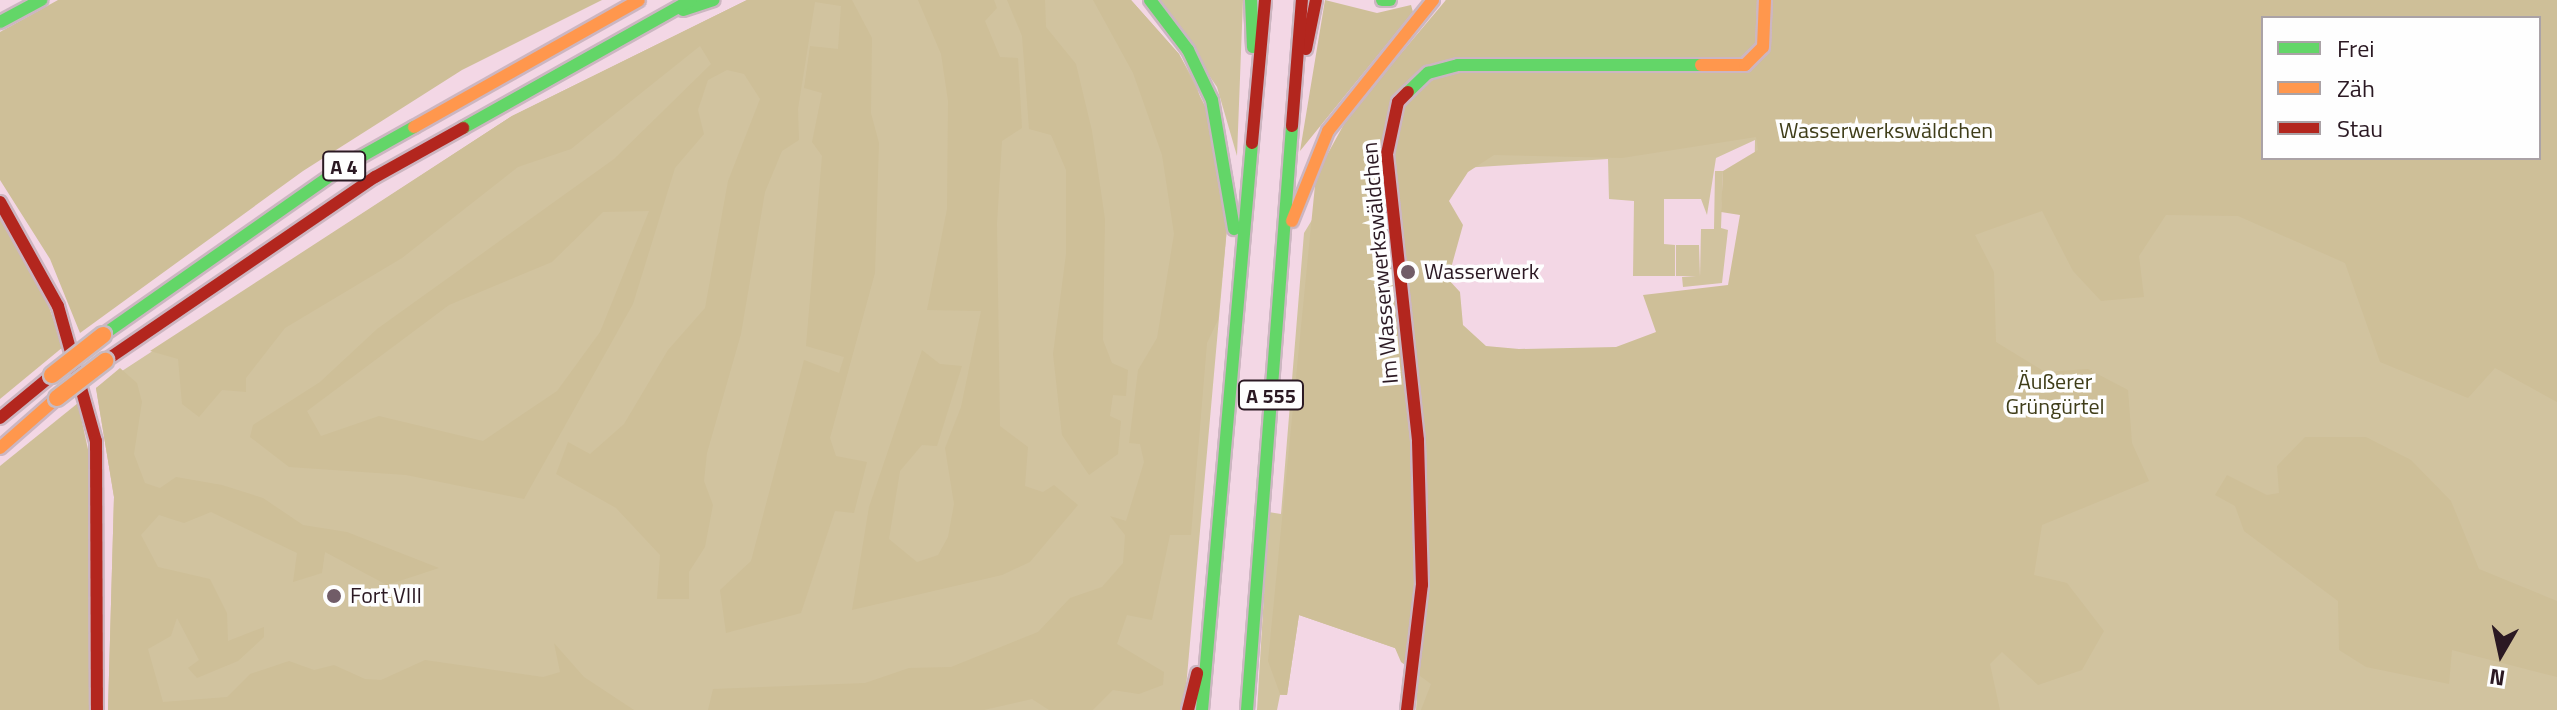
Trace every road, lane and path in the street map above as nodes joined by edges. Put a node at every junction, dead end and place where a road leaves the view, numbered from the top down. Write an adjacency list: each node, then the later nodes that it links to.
1 (41, 0): 15 (main road)
2 (639, 0): 21 (main road, A 4, bridge)
3 (691, 0): 14 (main road, A 4)
4 (713, 0): 14 (main road)
5 (1150, 0): 20 (main road)
6 (1251, 0): 16 (main road)
7 (1265, 0): 16 (main road, A 555)
8 (1302, 0): 17 (main road, A 555)
9 (1316, 0): 17 (main road)
10 (1382, 0): 11 (main road)
11 (1390, 0)
12 (1433, 0): 19 (main road)
13 (1765, 0): 28 (main road, Im Wasserwerkswäldchen)
14 (662, 16): 22 (main road, A 4, bridge)
15 (0, 22)
16 (1256, 76): 20 (main road, A 555)
17 (1295, 106): 19 (main road, A 555)
18 (0, 202): 24 (main road)
19 (1284, 257): 27 (main road, A 555)
20 (1237, 268): 23 (main road, A 555)
21 (0, 418)
22 (0, 448)
23 (1205, 645): 25 (main road); 26 (main road)
24 (97, 710)
25 (1188, 710)
26 (1202, 710)
27 (1247, 710)
28 (1407, 710)

